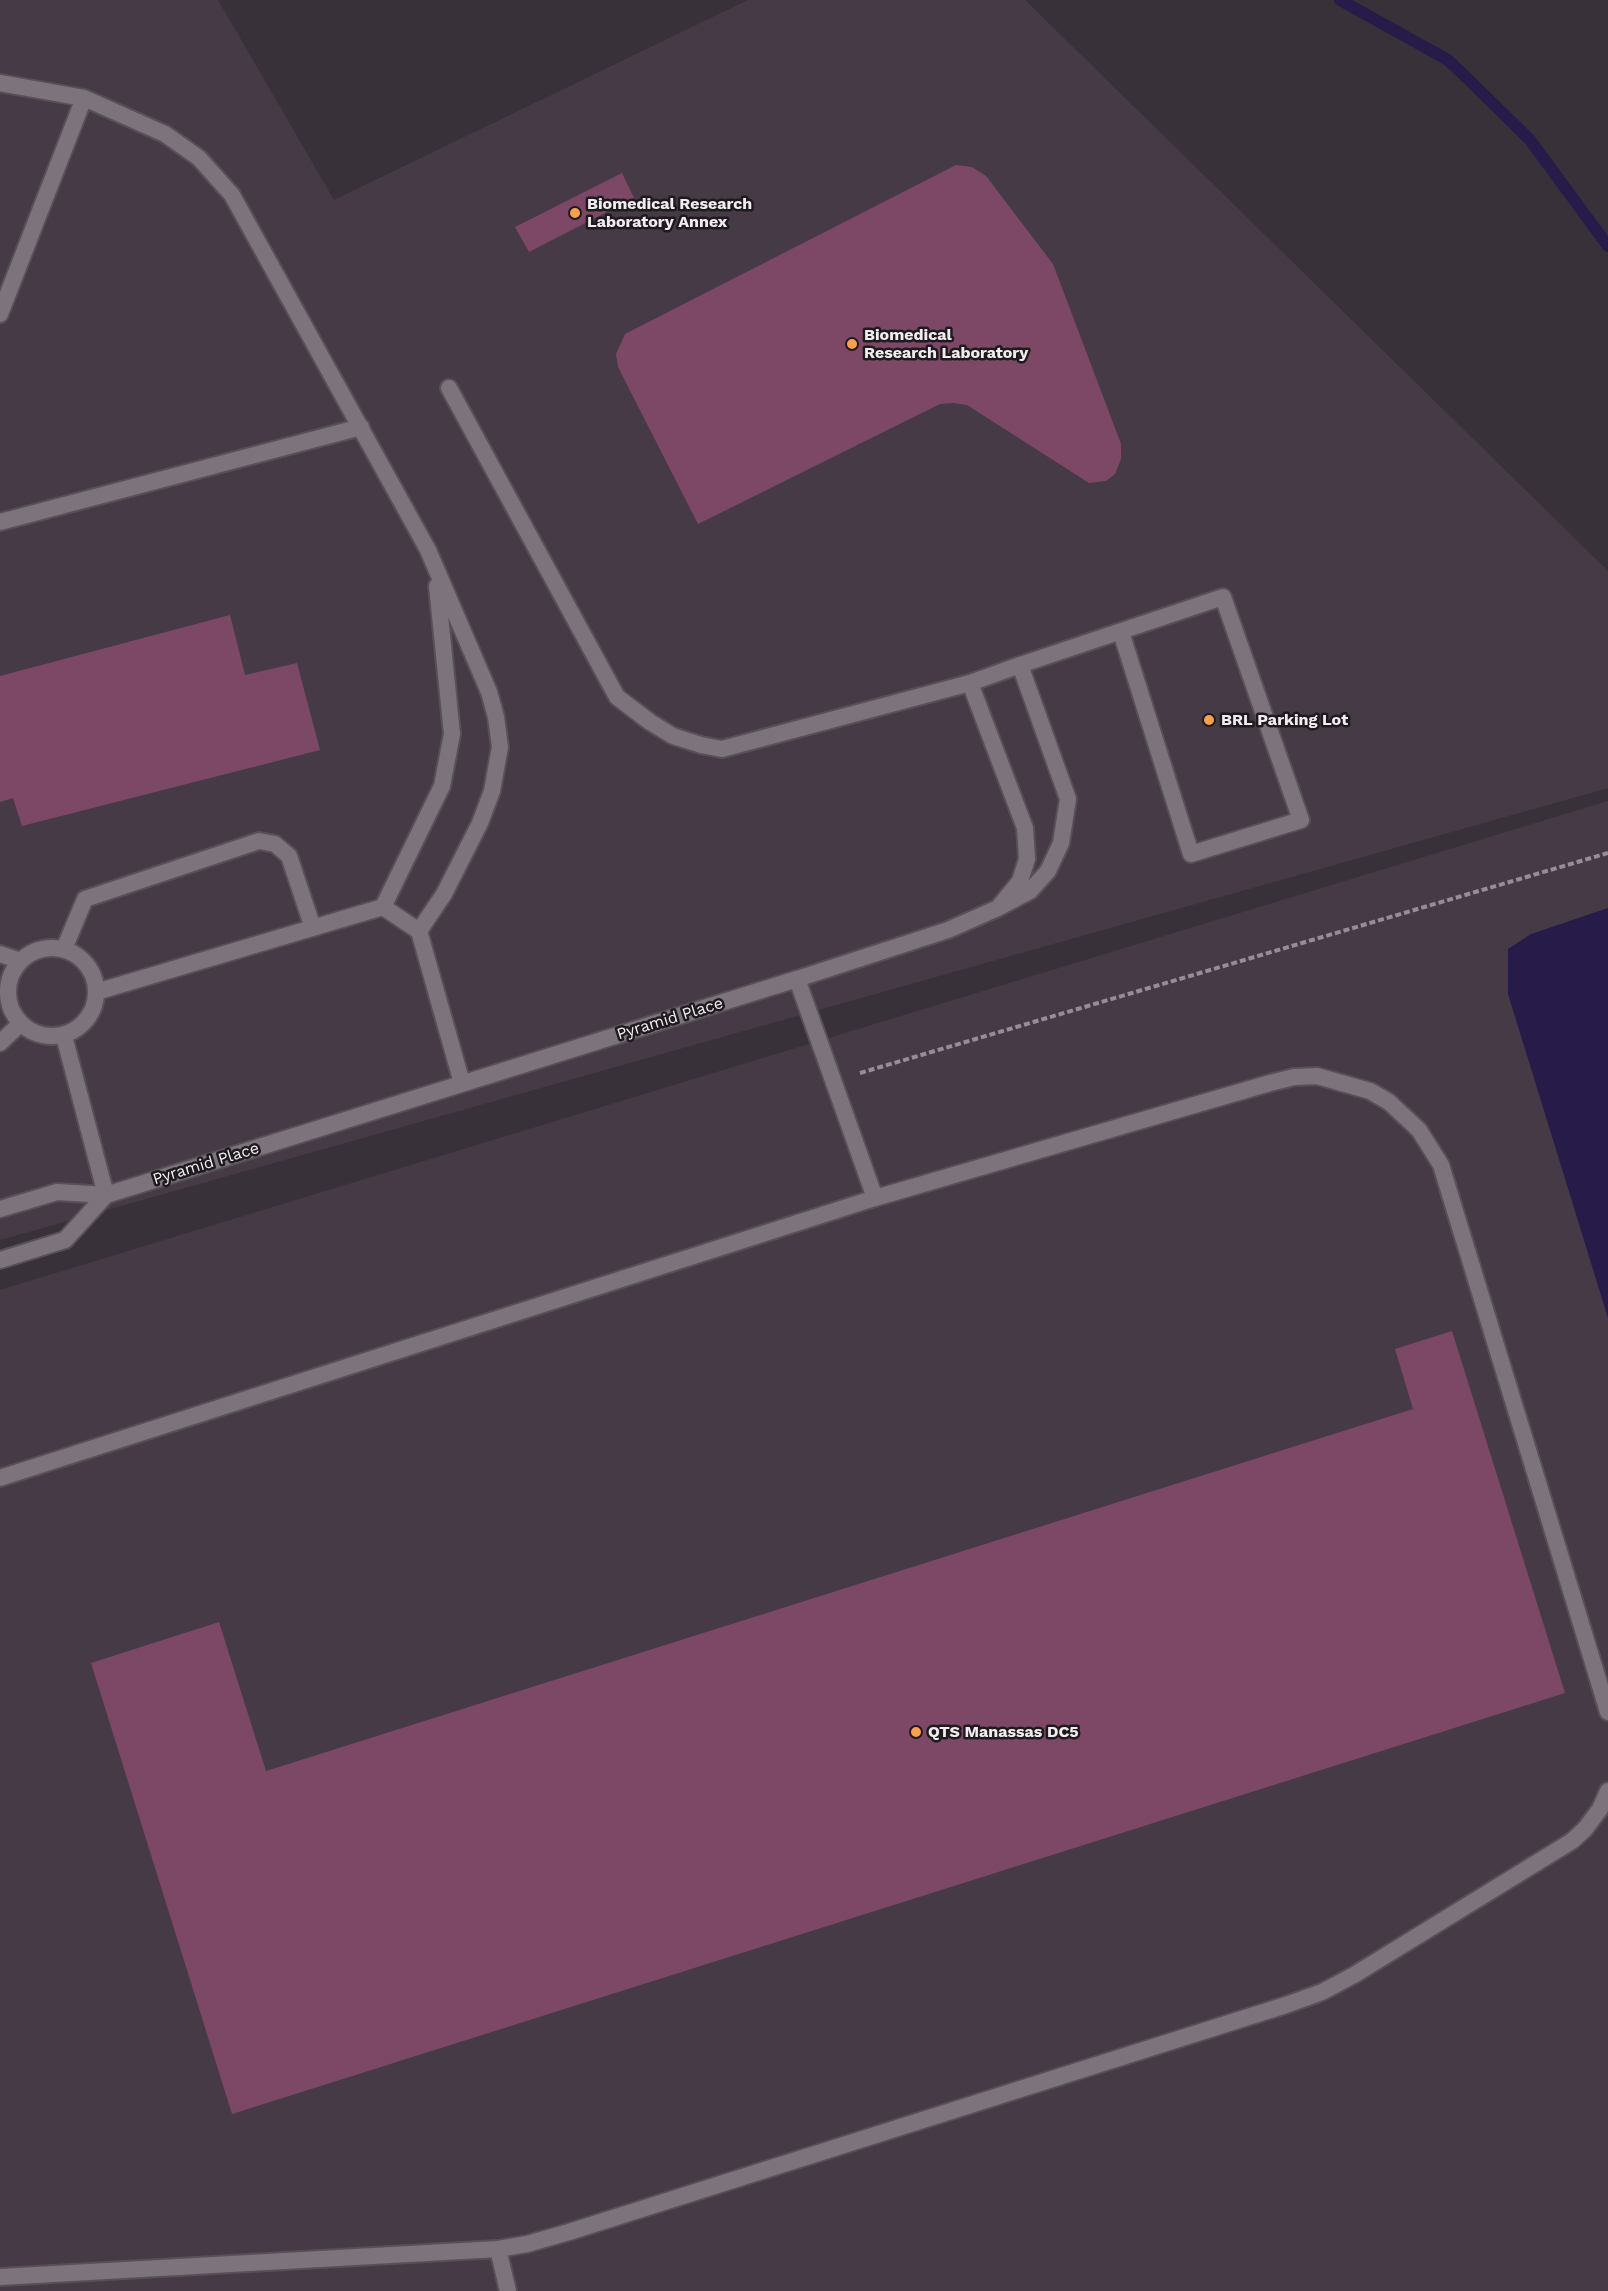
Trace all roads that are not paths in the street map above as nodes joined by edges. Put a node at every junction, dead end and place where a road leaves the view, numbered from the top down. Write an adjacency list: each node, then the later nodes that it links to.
1 (0, 83): 2 (street)
2 (84, 98): 3 (street); 5 (street)
3 (0, 314)
4 (449, 388): 10 (street)
5 (361, 427): 6 (street); 7 (street)
6 (0, 522)
7 (428, 550): 11 (street); 14 (street)
8 (1121, 632): 8 (street); 9 (street)
9 (1020, 665): 10 (street); 12 (street)
10 (970, 683): 12 (street, Pyramid Place)
11 (383, 906): 13 (street); 14 (street)
12 (998, 908): 18 (street, Pyramid Place)
13 (314, 928): 15 (street); 19 (street)
14 (419, 931): 23 (street)
15 (64, 949): 17 (street); 19 (street)
16 (0, 954): 17 (street)
17 (21, 961): 20 (street)
18 (796, 979): 23 (street, Pyramid Place); 25 (street)
19 (96, 992): 21 (street)
20 (20, 1024): 21 (street); 22 (street)
21 (64, 1036): 24 (street)
22 (0, 1044)
23 (462, 1083): 24 (street, Pyramid Place)
24 (106, 1195): 26 (street, Pyramid Place); 27 (street)
25 (875, 1198): 28 (street); 29 (street)
26 (0, 1209)
27 (0, 1260)
28 (0, 1478)
29 (1608, 1712)
30 (1608, 1791): 31 (street)
31 (498, 2249): 32 (street); 33 (street)
32 (0, 2277)
33 (508, 2291)

